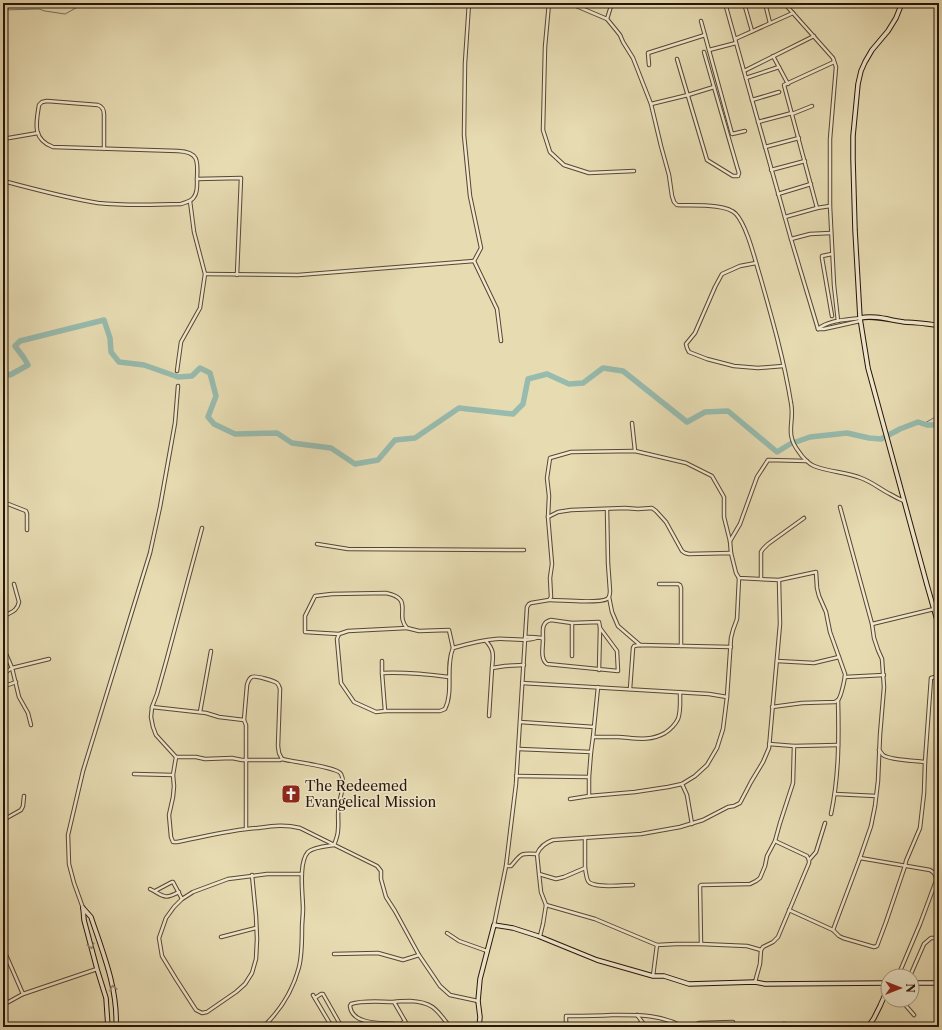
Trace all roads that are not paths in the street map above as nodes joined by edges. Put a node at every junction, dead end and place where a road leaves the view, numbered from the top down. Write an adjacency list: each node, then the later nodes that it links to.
1 (469, 3): 57 (street)
2 (549, 3): 45 (street)
3 (564, 3): 11 (street)
4 (612, 3): 11 (street)
5 (725, 3): 17 (street)
6 (744, 3): 14 (street)
7 (765, 3): 13 (street)
8 (784, 3): 10 (street)
9 (902, 3): 64 (street)
10 (793, 13): 13 (street); 16 (street)
11 (607, 19): 33 (street)
12 (701, 21): 15 (street)
13 (770, 23): 14 (street)
14 (752, 31): 17 (street)
15 (705, 35): 19 (street); 24 (street)
16 (814, 36): 21 (street); 23 (street)
17 (735, 39): 18 (street)
18 (736, 43): 19 (street); 26 (street)
19 (709, 50): 37 (street)
20 (704, 52): 29 (street)
21 (773, 56): 25 (street); 26 (street)
22 (677, 59): 31 (street)
23 (834, 62): 28 (street); 51 (street)
24 (649, 65)
25 (779, 67): 27 (street); 28 (street)
26 (744, 71): 27 (street)
27 (746, 78): 32 (street)
28 (788, 84): 35 (street)
29 (714, 87): 31 (street); 31 (street)
30 (779, 92): 32 (street)
31 (688, 95): 33 (street)
32 (752, 100): 36 (street)
33 (651, 104): 58 (street)
34 (812, 106): 35 (street)
35 (792, 114): 36 (street); 39 (street)
36 (758, 122): 41 (street)
37 (745, 131)
38 (38, 133): 40 (street); 42 (street); 42 (street)
39 (799, 138): 41 (street); 43 (street)
40 (3, 139)
41 (765, 147): 44 (street)
42 (104, 149): 46 (street)
43 (805, 160): 44 (street); 48 (street)
44 (772, 170): 49 (street)
45 (634, 171)
46 (197, 179): 50 (street); 60 (street)
47 (3, 181): 50 (street)
48 (811, 184): 49 (street); 52 (street)
49 (778, 194): 53 (street)
50 (190, 202): 59 (street)
51 (830, 206): 52 (street); 54 (street)
52 (817, 208): 53 (street)
53 (785, 217): 55 (street)
54 (831, 233): 55 (street); 56 (street)
55 (791, 239): 67 (street)
56 (832, 254): 61 (street); 62 (street)
57 (474, 261): 60 (street); 68 (street)
58 (756, 263): 69 (street); 69 (street)
59 (205, 274): 60 (street); 70 (street)
60 (237, 275)
61 (834, 284): 62 (street); 65 (street)
62 (827, 285): 63 (street)
63 (832, 316)
64 (860, 319): 65 (street); 66 (street); 67 (street); 75 (street)
65 (838, 321): 67 (street)
66 (939, 326)
67 (818, 329)
68 (501, 341)
69 (783, 366): 74 (street)
70 (177, 371)
71 (178, 386): 190 (street)
72 (632, 423): 73 (street)
73 (635, 451): 79 (street); 83 (street)
74 (807, 461): 75 (street); 83 (street)
75 (904, 501): 94 (street)
76 (3, 502): 82 (street)
77 (840, 507): 97 (street)
78 (607, 509): 79 (street); 86 (street); 92 (street)
79 (548, 517): 93 (street)
80 (804, 518): 88 (street)
81 (202, 528): 137 (street)
82 (28, 530)
83 (730, 541): 86 (street)
84 (317, 544): 85 (street)
85 (524, 550)
86 (731, 553): 87 (street)
87 (739, 578): 88 (street); 111 (street)
88 (761, 579): 89 (street)
89 (779, 580): 115 (street); 118 (street)
90 (14, 584): 95 (street)
91 (659, 584): 109 (street)
92 (609, 597): 93 (street); 108 (street)
93 (549, 600): 103 (street)
94 (934, 610): 97 (street); 98 (street)
95 (3, 617)
96 (572, 623): 100 (street); 105 (street); 114 (street)
97 (872, 624): 125 (street)
98 (939, 627)
99 (407, 628): 101 (street); 101 (street); 112 (street)
100 (600, 628): 102 (street); 106 (street)
101 (339, 634): 139 (street)
102 (607, 637): 106 (street); 122 (street)
103 (524, 638): 104 (street); 104 (street); 107 (street); 119 (street)
104 (536, 638): 105 (street)
105 (543, 639): 122 (street)
106 (599, 640): 122 (street)
107 (486, 641): 112 (street); 121 (street)
108 (640, 645): 109 (street); 133 (street)
109 (680, 646): 111 (street)
110 (3, 647): 120 (street)
111 (730, 647): 135 (street)
112 (453, 648): 127 (street)
113 (211, 651): 140 (street)
114 (572, 656)
115 (839, 657): 118 (street); 128 (street)
116 (49, 659): 120 (street)
117 (382, 661): 123 (street)
118 (776, 661): 138 (street)
119 (524, 665): 121 (street); 130 (street)
120 (12, 668): 124 (street); 129 (street)
121 (492, 668): 141 (street)
122 (599, 670)
123 (382, 673): 127 (street); 139 (street)
124 (3, 674)
125 (884, 675): 128 (street); 151 (street)
126 (939, 676): 156 (street)
127 (449, 677): 139 (street)
128 (845, 677): 136 (street)
129 (16, 682): 132 (street); 144 (street)
130 (522, 683): 131 (street); 143 (street)
131 (598, 687): 133 (street); 145 (street)
132 (3, 688)
133 (630, 689): 134 (street)
134 (680, 692): 135 (street); 146 (street)
135 (727, 697): 161 (street)
136 (838, 700): 138 (street); 148 (street)
137 (152, 707): 140 (street); 153 (street)
138 (772, 707): 147 (street)
139 (385, 711)
140 (200, 712): 142 (street)
141 (489, 716)
142 (244, 720): 154 (street); 155 (street)
143 (520, 722): 145 (street); 150 (street)
144 (31, 725)
145 (594, 727): 146 (street)
146 (593, 737): 152 (street)
147 (769, 744): 149 (street); 170 (street)
148 (838, 745): 149 (street); 162 (street)
149 (794, 746): 173 (street)
150 (519, 749): 152 (street); 159 (street)
151 (879, 750): 156 (street); 165 (street)
152 (591, 752): 160 (street)
153 (176, 757): 155 (street); 158 (street)
154 (282, 759): 155 (street); 174 (street)
155 (247, 760): 171 (street)
156 (924, 762): 179 (street)
157 (134, 774): 158 (street)
158 (173, 775): 171 (street)
159 (516, 776): 160 (street); 178 (street)
160 (589, 777): 164 (street)
161 (682, 784): 164 (street); 170 (street)
162 (835, 794): 165 (street); 167 (street)
163 (24, 796): 168 (street)
164 (589, 796): 166 (street)
165 (876, 796): 176 (street)
166 (570, 799)
167 (831, 814)
168 (3, 820)
169 (825, 823): 177 (street)
170 (692, 824): 172 (street)
171 (246, 828): 174 (street)
172 (585, 838): 175 (street); 180 (street)
173 (775, 841): 177 (street); 199 (street)
174 (334, 845): 181 (street); 204 (street)
175 (537, 854): 178 (street); 182 (street)
176 (860, 858): 179 (street); 194 (street)
177 (809, 860): 191 (street)
178 (506, 866): 192 (street)
179 (905, 866): 194 (street); 206 (street)
180 (585, 868): 182 (street); 184 (street)
181 (302, 874): 183 (street); 229 (street)
182 (539, 874): 189 (street)
183 (252, 875): 188 (street); 193 (street)
184 (633, 885)
185 (150, 889): 186 (street)
186 (155, 891): 187 (street); 187 (street)
187 (179, 892): 188 (street)
188 (182, 899): 193 (street)
189 (546, 905): 196 (street); 200 (street)
190 (83, 908): 208 (street, one-way to 208); 228 (street, one-way to 190)
191 (789, 910): 194 (street); 201 (street)
192 (494, 925): 196 (street); 202 (street)
193 (256, 928): 197 (street)
194 (833, 930)
195 (446, 933): 202 (street)
196 (540, 936): 209 (street)
197 (221, 937)
198 (939, 938): 207 (street)
199 (701, 944): 200 (street); 201 (street)
200 (657, 945): 209 (street)
201 (761, 950): 210 (street)
202 (487, 951): 215 (street)
203 (334, 954): 204 (street)
204 (419, 955): 215 (street)
205 (3, 956): 214 (street)
206 (901, 968)
207 (914, 968)
208 (97, 969): 214 (street); 227 (street)
209 (653, 976): 210 (street)
210 (755, 982): 211 (street)
211 (880, 983)
212 (920, 983): 213 (street)
213 (939, 983)
214 (23, 994): 217 (street)
215 (478, 1001): 236 (street)
216 (394, 1002): 222 (street); 226 (street); 235 (street)
217 (3, 1005)
218 (880, 1006): 243 (street)
219 (908, 1008): 221 (street)
220 (637, 1015): 223 (street); 237 (street); 240 (street)
221 (914, 1015)
222 (405, 1021): 226 (street); 234 (street)
223 (641, 1022): 238 (street); 239 (street)
224 (733, 1022): 241 (street)
225 (784, 1024): 242 (street)
226 (401, 1026)
227 (108, 1027)
228 (116, 1027)
229 (263, 1027)
230 (299, 1027): 231 (street)
231 (309, 1027)
232 (332, 1027): 233 (street)
233 (337, 1027)
234 (408, 1027)
235 (450, 1027)
236 (479, 1027)
237 (566, 1027)
238 (638, 1027)
239 (646, 1027)
240 (684, 1027)
241 (689, 1027)
242 (781, 1027)
243 (868, 1027)

